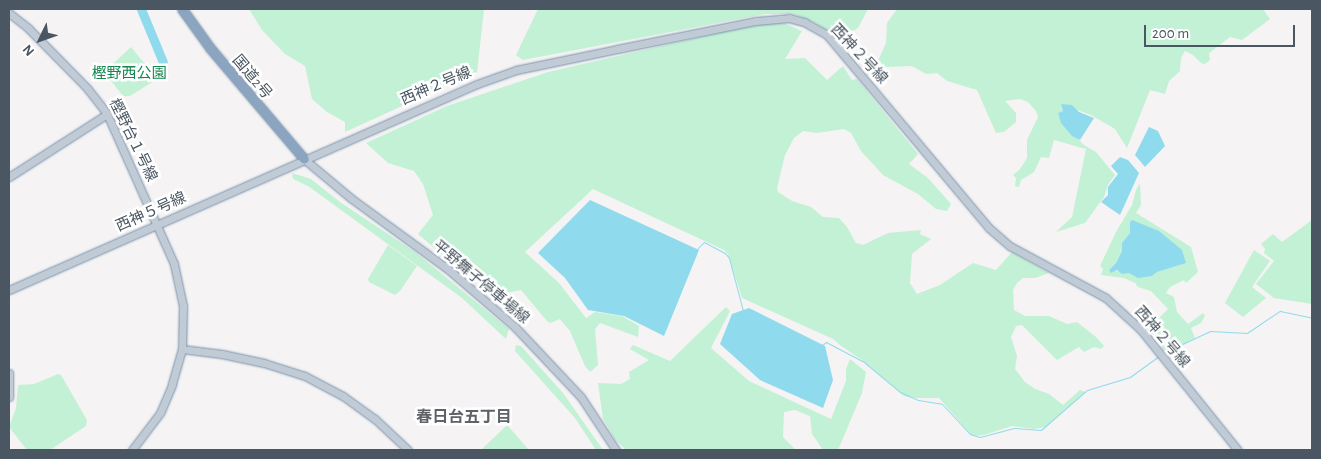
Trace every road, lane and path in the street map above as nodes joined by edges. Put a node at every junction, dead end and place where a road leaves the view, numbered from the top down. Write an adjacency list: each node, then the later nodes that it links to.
1 (182, 9): 4 (highway, 国道2号)
2 (9, 13): 3 (street, 樫野台１号線)
3 (108, 114): 5 (street); 6 (street, 樫野台１号線)
4 (304, 159): 6 (street, 西神５号線); 13 (street, 平野舞子停車場線); 14 (street, 西神２号線)
5 (9, 177)
6 (158, 224): 7 (street, 西神５号線); 8 (street, 樫野台１号線)
7 (9, 290)
8 (182, 349): 11 (street, 樫野台１号線); 12 (street)
9 (9, 373): 10 (street)
10 (9, 397)
11 (132, 450)
12 (408, 450)
13 (616, 450)
14 (1238, 450)

